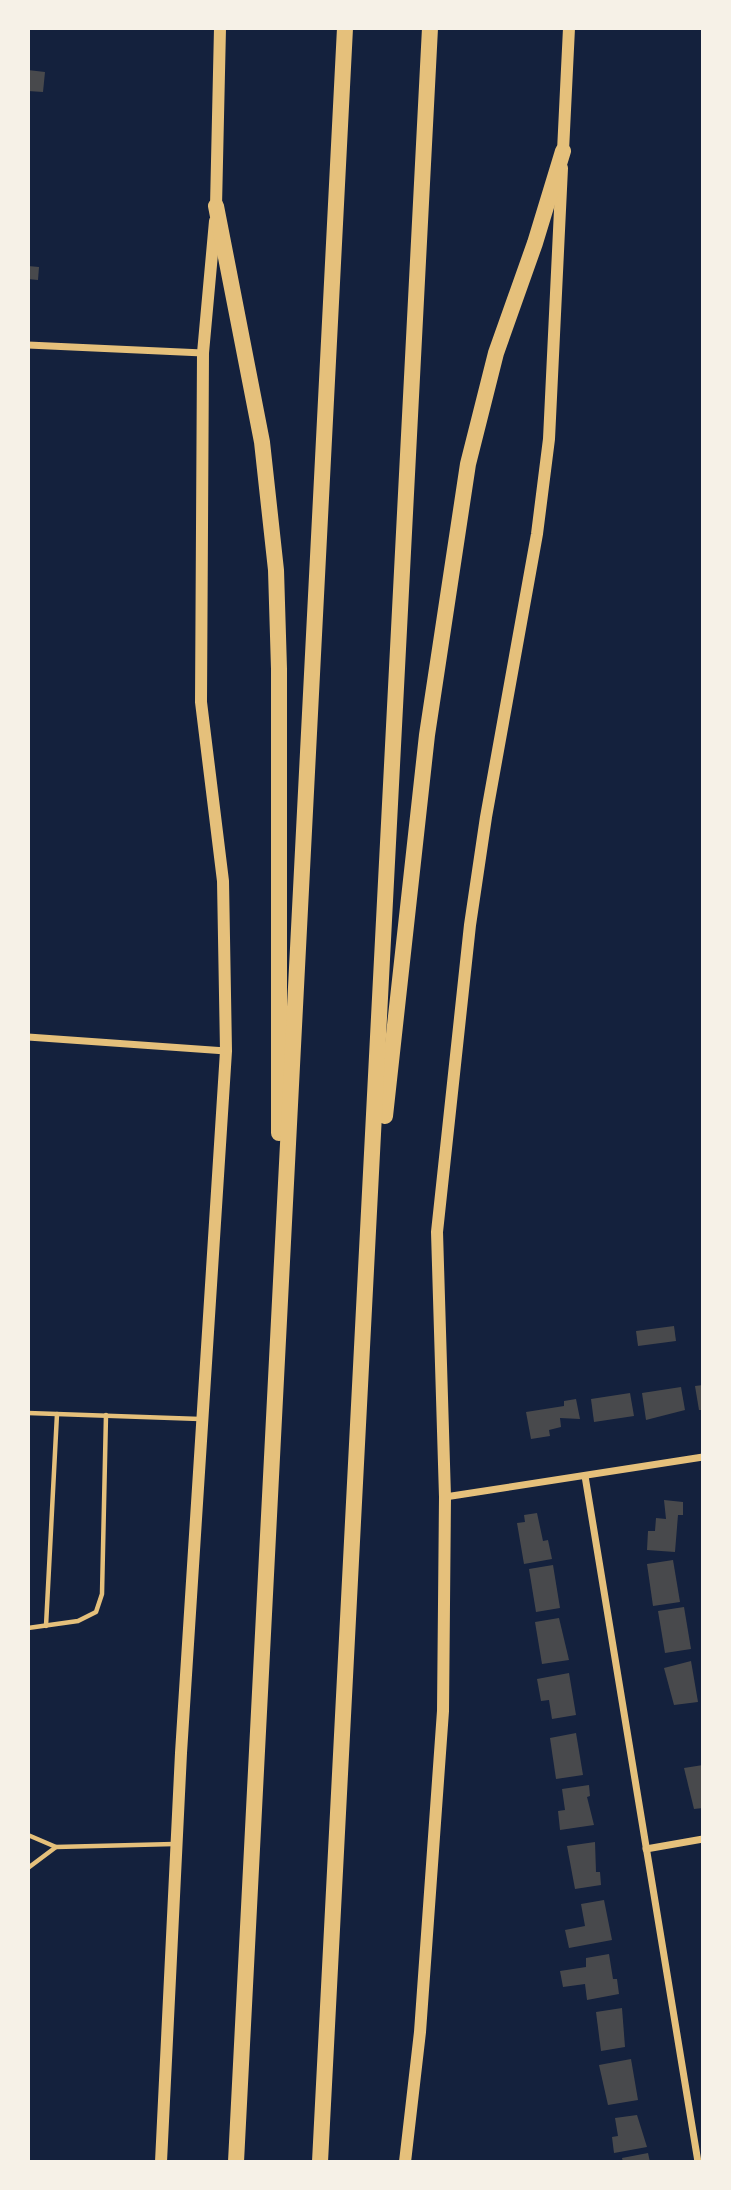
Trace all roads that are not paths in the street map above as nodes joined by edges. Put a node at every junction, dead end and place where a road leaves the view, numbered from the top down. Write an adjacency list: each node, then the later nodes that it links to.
1 (220, 28): 6 (main road)
2 (345, 28): 11 (highway)
3 (430, 28): 12 (highway)
4 (569, 28): 5 (main road)
5 (563, 151): 12 (highway); 19 (main road)
6 (216, 206): 8 (main road); 11 (highway)
7 (28, 345): 8 (street)
8 (203, 353): 10 (main road)
9 (28, 1037): 10 (street)
10 (226, 1051): 16 (main road)
11 (280, 1301): 29 (highway)
12 (365, 1308): 30 (highway)
13 (28, 1413): 14 (lane)
14 (57, 1413): 15 (lane); 20 (lane)
15 (106, 1415): 16 (lane); 20 (lane)
16 (201, 1419): 24 (main road)
17 (703, 1457): 18 (street)
18 (584, 1476): 19 (street); 26 (street)
19 (445, 1497): 31 (main road)
20 (46, 1626): 21 (lane)
21 (28, 1628)
22 (28, 1835): 25 (lane)
23 (703, 1839): 26 (street)
24 (177, 1844): 25 (lane); 28 (main road)
25 (56, 1847): 27 (lane)
26 (646, 1849): 32 (street)
27 (28, 1868)
28 (161, 2162)
29 (236, 2162)
30 (320, 2162)
31 (404, 2162)
32 (698, 2162)

